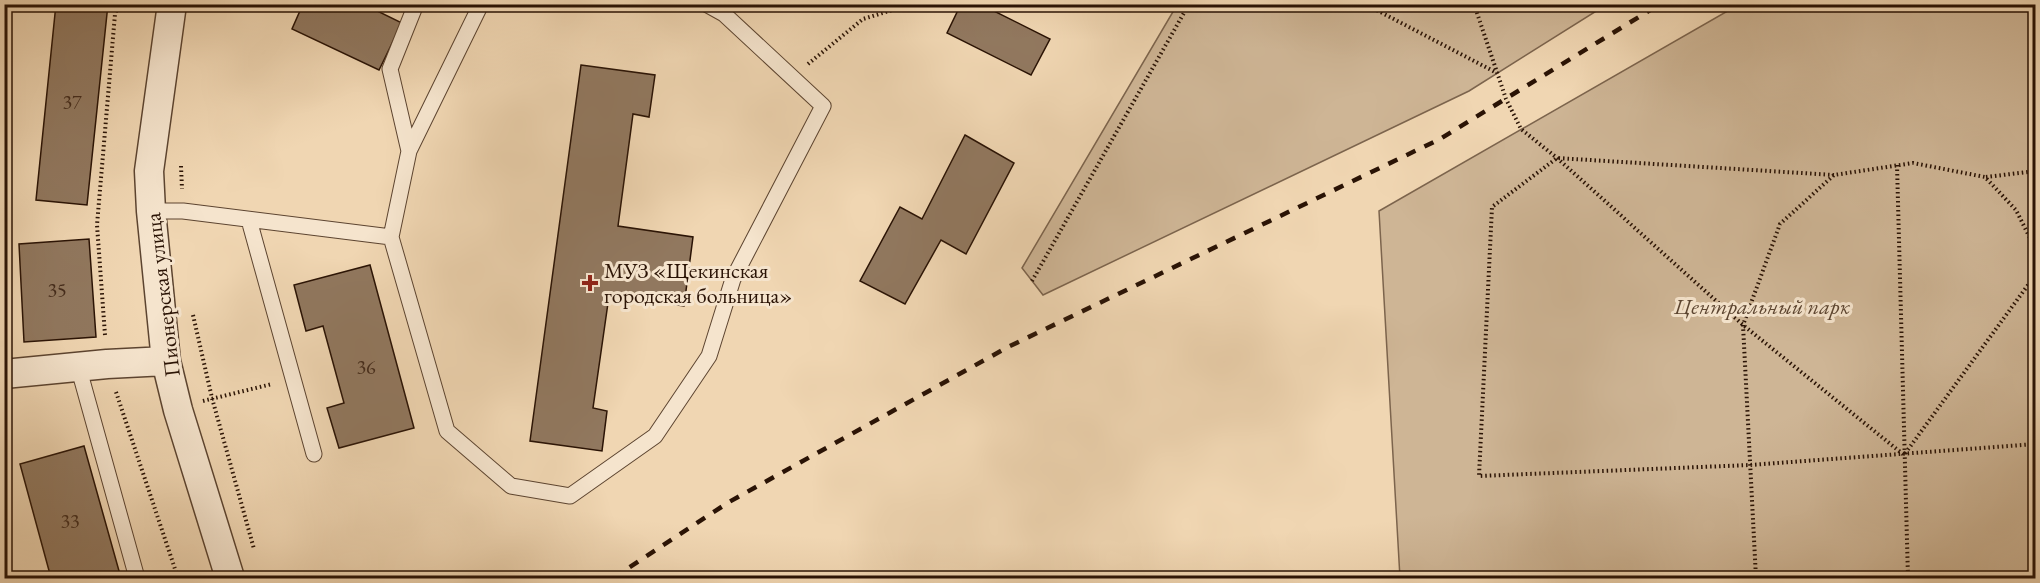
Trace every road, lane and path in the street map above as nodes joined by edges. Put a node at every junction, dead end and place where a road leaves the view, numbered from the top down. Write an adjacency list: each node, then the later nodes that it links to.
1 (119, 4): 29 (path)
2 (172, 4): 19 (street, Пионерская улица)
3 (416, 4): 12 (lane)
4 (481, 4): 12 (lane)
5 (706, 4): 11 (lane)
6 (912, 4): 11 (path)
7 (1189, 4): 25 (path)
8 (1365, 4): 10 (path)
9 (1474, 4): 10 (path)
10 (1497, 73): 14 (path)
11 (792, 77): 22 (lane)
12 (409, 151): 22 (lane)
13 (180, 157): 20 (path)
14 (1557, 158): 17 (path); 27 (path); 38 (path)
15 (1897, 165): 17 (path); 18 (path); 37 (path)
16 (2036, 171): 18 (path)
17 (1834, 175): 27 (path)
18 (1985, 177): 23 (path)
19 (151, 211): 20 (lane); 28 (street, Пионерская улица)
20 (183, 211): 21 (lane)
21 (249, 220): 22 (lane); 32 (lane)
22 (391, 237)
23 (2036, 250)
24 (2036, 274): 37 (path)
25 (1032, 281)
26 (190, 306): 33 (path)
27 (1743, 325): 37 (path); 38 (path)
28 (166, 361): 29 (street); 34 (street, Пионерская улица)
29 (106, 363): 30 (street); 41 (path)
30 (78, 366): 31 (street); 40 (lane)
31 (4, 374)
32 (293, 380): 33 (path); 36 (lane)
33 (212, 398): 34 (path); 39 (path)
34 (178, 410): 42 (street, Пионерская улица)
35 (2036, 444): 37 (path)
36 (314, 454)
37 (1904, 455): 38 (path); 44 (path)
38 (1750, 465): 43 (path)
39 (256, 556)
40 (137, 579)
41 (178, 579)
42 (230, 579)
43 (1756, 579)
44 (1908, 579)

